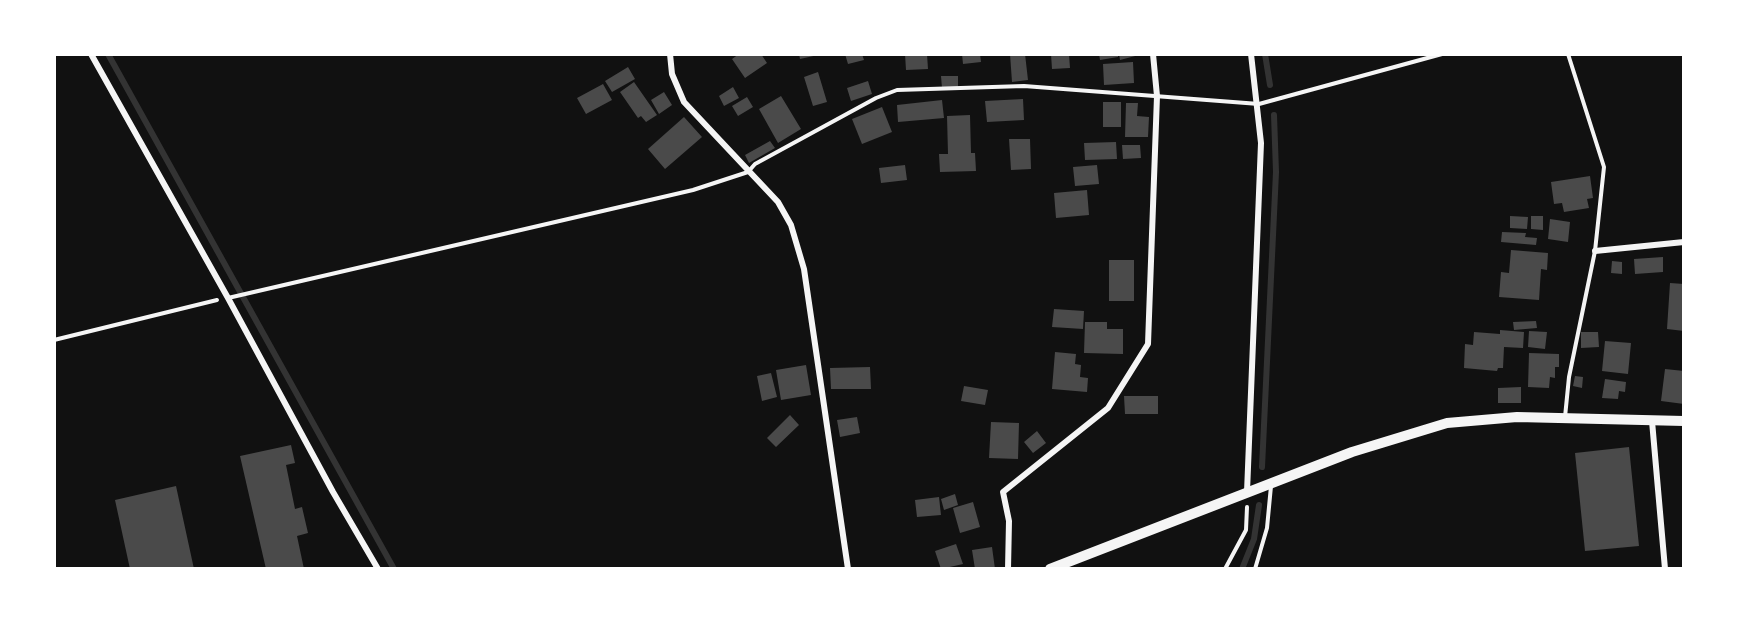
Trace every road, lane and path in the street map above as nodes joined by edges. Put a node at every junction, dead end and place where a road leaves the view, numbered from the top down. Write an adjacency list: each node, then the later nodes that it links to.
1 (91, 54): 12 (street)
2 (670, 54): 9 (street)
3 (1153, 54): 7 (street)
4 (1251, 54): 8 (street)
5 (1442, 54): 8 (lane)
6 (1568, 54): 11 (lane)
7 (1156, 96): 8 (lane); 9 (lane); 21 (street)
8 (1259, 104): 18 (street)
9 (748, 172): 12 (lane); 20 (street)
10 (1684, 242): 11 (street)
11 (1595, 251): 14 (lane)
12 (228, 298): 13 (path); 19 (street)
13 (54, 340)
14 (1564, 418): 15 (main road); 17 (main road)
15 (1652, 421): 16 (main road); 25 (street)
16 (1684, 421)
17 (1271, 482): 18 (main road); 24 (lane)
18 (1247, 492): 22 (main road); 23 (path)
19 (378, 569)
20 (848, 569)
21 (1008, 569)
22 (1050, 569)
23 (1225, 569)
24 (1255, 569)
25 (1665, 569)

